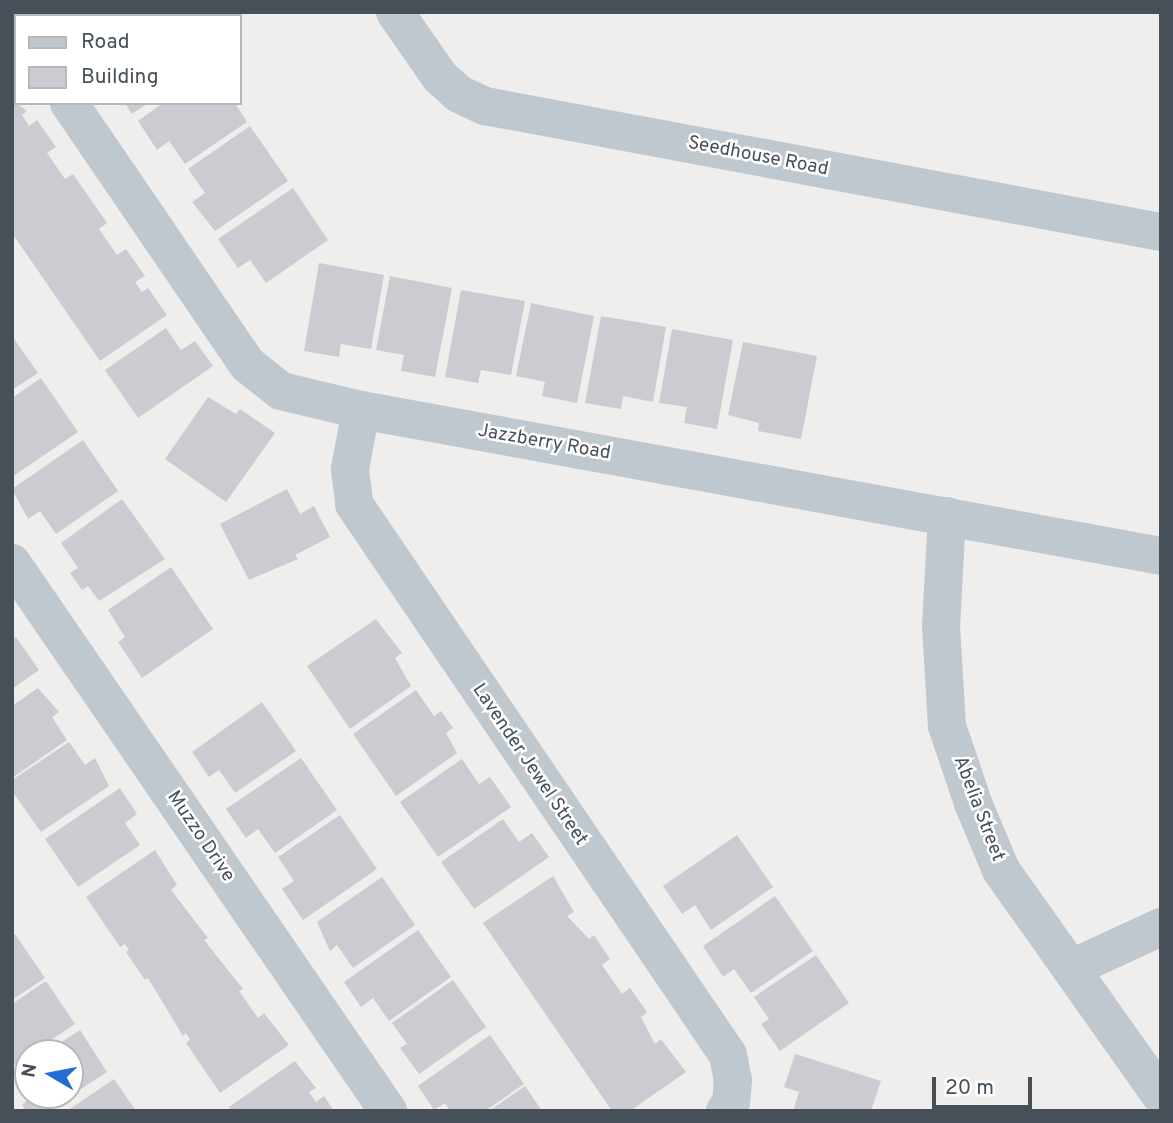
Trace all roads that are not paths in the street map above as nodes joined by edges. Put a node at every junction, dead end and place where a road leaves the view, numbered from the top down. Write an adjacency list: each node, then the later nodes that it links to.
1 (395, 12): 3 (street, Seedhouse Road)
2 (70, 105): 4 (street, Jazzberry Road)
3 (1161, 232)
4 (361, 410): 5 (street, Jazzberry Road); 12 (street, Lavender Jewel Street)
5 (947, 516): 6 (street, Jazzberry Road); 9 (street, Abelia Street)
6 (1161, 556)
7 (12, 563): 11 (street, Muzzo Drive)
8 (1161, 927): 9 (street)
9 (1072, 968): 10 (street, Abelia Street)
10 (1161, 1096)
11 (388, 1111)
12 (725, 1111)

